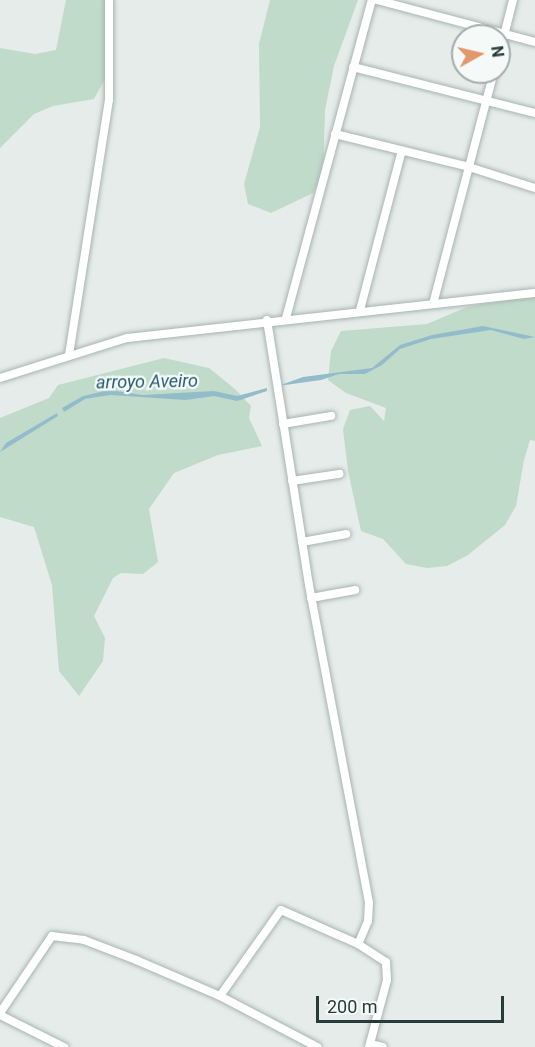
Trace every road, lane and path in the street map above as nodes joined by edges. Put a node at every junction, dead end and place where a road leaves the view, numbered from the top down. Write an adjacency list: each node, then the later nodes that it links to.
1 (110, 0): 21 (street)
2 (374, 0): 4 (street); 8 (street)
3 (513, 0): 5 (street)
4 (466, 24)
5 (507, 24)
6 (511, 36): 7 (street)
7 (535, 42)
8 (353, 67): 10 (street); 12 (street)
9 (491, 84): 10 (street)
10 (487, 101): 11 (street); 14 (street)
11 (535, 113)
12 (334, 134): 13 (street); 19 (street)
13 (402, 150): 14 (street); 18 (street)
14 (469, 167): 15 (street); 17 (street)
15 (535, 188)
16 (535, 293): 17 (street)
17 (433, 304): 18 (street)
18 (360, 310): 19 (street)
19 (285, 318): 20 (street)
20 (267, 320): 21 (street); 24 (street)
21 (69, 355): 22 (street)
22 (0, 378)
23 (331, 416): 24 (street)
24 (283, 424): 26 (street)
25 (339, 474): 26 (street)
26 (292, 481): 28 (street)
27 (346, 534): 28 (street)
28 (302, 542): 30 (street)
29 (355, 590): 30 (street)
30 (311, 598): 31 (street)
31 (358, 944): 32 (street); 34 (street)
32 (220, 996): 33 (street); 36 (street)
33 (0, 1014): 35 (street)
34 (370, 1045): 37 (street)
35 (64, 1047)
36 (317, 1047)
37 (383, 1047)

